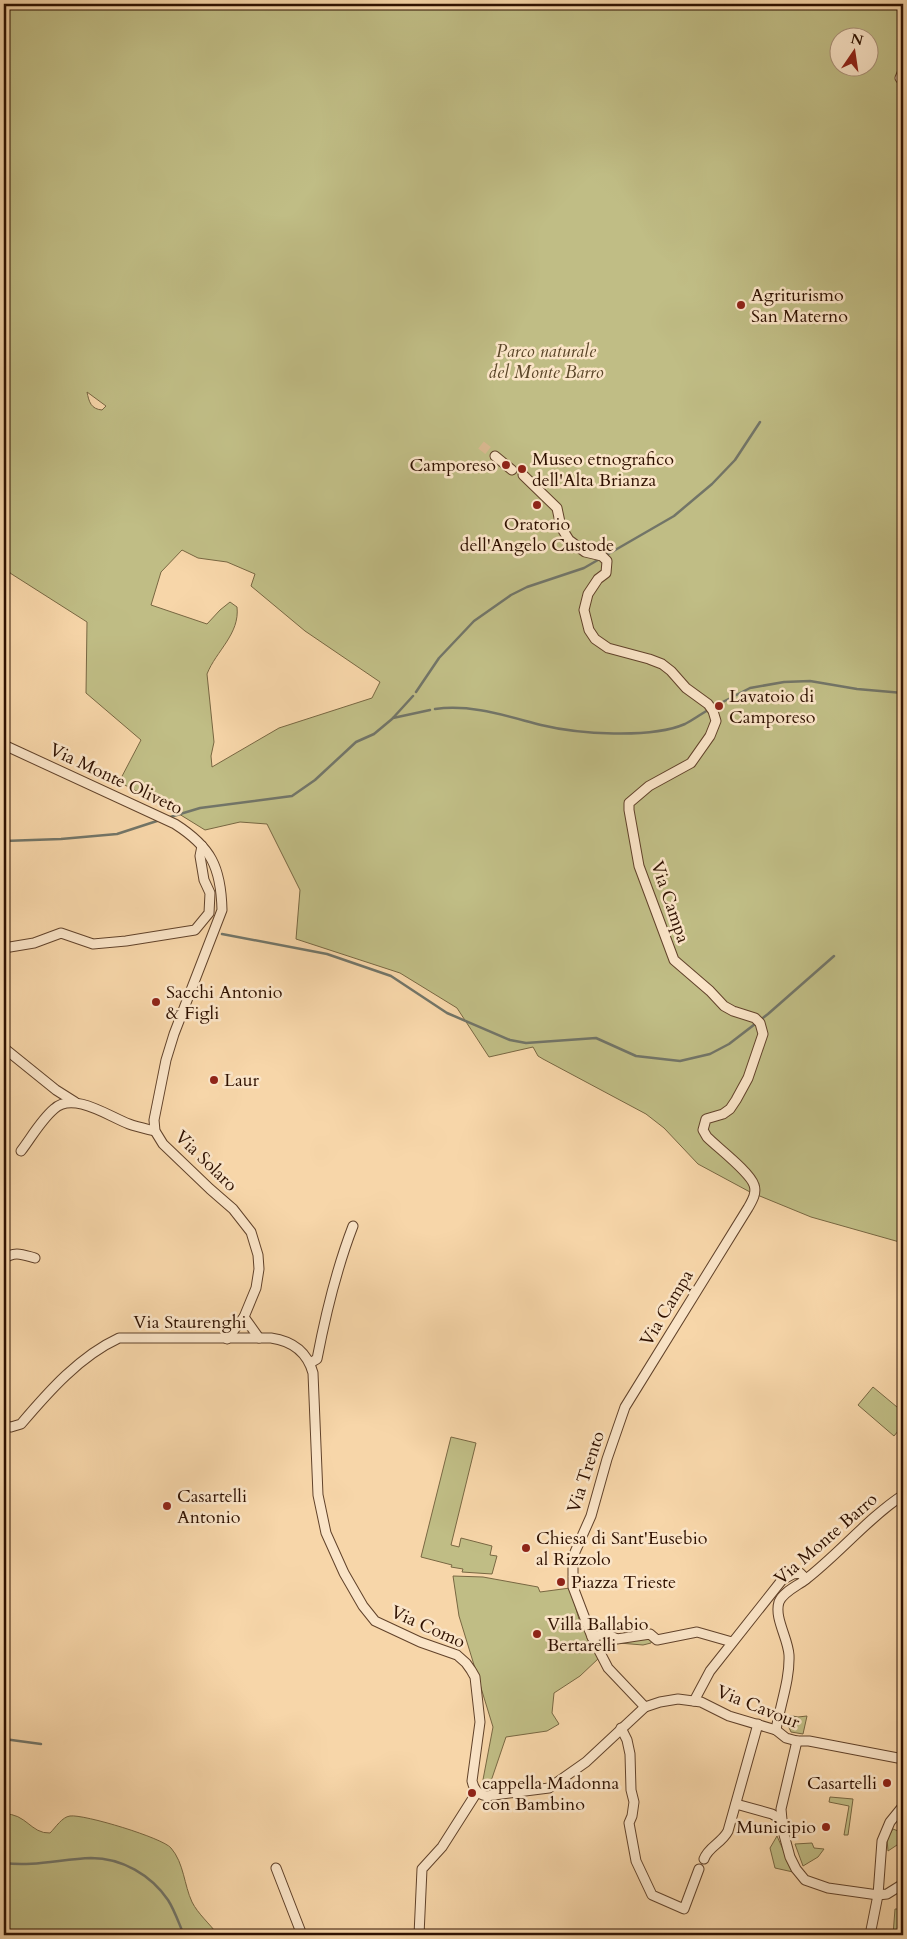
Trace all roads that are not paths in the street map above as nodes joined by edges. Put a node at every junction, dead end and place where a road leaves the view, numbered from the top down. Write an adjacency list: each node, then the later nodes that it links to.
1 (903, 71): 2 (street)
2 (903, 82)
3 (495, 456): 4 (street)
4 (512, 470)
5 (523, 475): 20 (street, Via Campa)
6 (4, 745): 7 (street, Via Monte Oliveto)
7 (205, 849): 8 (street); 11 (street, Via Solaro)
8 (4, 948)
9 (4, 1048): 10 (street)
10 (78, 1103): 11 (street); 12 (street)
11 (155, 1131): 16 (street, Via Solaro)
12 (21, 1151)
13 (354, 1226): 19 (street)
14 (35, 1258): 15 (street)
15 (4, 1259)
16 (244, 1317): 17 (street); 18 (street, Via Solaro)
17 (260, 1338): 18 (street, Via Staurenghi); 19 (street)
18 (227, 1339): 21 (street, Via Staurenghi)
19 (310, 1363): 33 (street, Via Como)
20 (625, 1407): 24 (street, Via Trento)
21 (4, 1426)
22 (903, 1495): 23 (street, Via Monte Barro)
23 (806, 1579): 25 (street); 30 (street, Via Monte Barro)
24 (592, 1637): 25 (street); 27 (street)
25 (732, 1642): 26 (street)
26 (694, 1701): 27 (street, Via Cavour); 28 (street, Via Cavour)
27 (645, 1707): 29 (street)
28 (758, 1724): 30 (street, Via Cavour); 34 (street)
29 (621, 1728): 33 (street); 39 (street)
30 (776, 1730): 31 (street, Via Cavour)
31 (796, 1741): 32 (street, Via Cavour); 36 (street)
32 (903, 1760)
33 (477, 1792): 43 (street)
34 (736, 1804): 36 (street); 37 (street)
35 (903, 1806): 41 (street)
36 (782, 1820): 41 (street)
37 (704, 1859)
38 (276, 1868): 42 (street)
39 (699, 1869)
40 (903, 1884): 41 (street)
41 (878, 1895): 44 (street)
42 (302, 1935)
43 (419, 1935)
44 (870, 1935)

